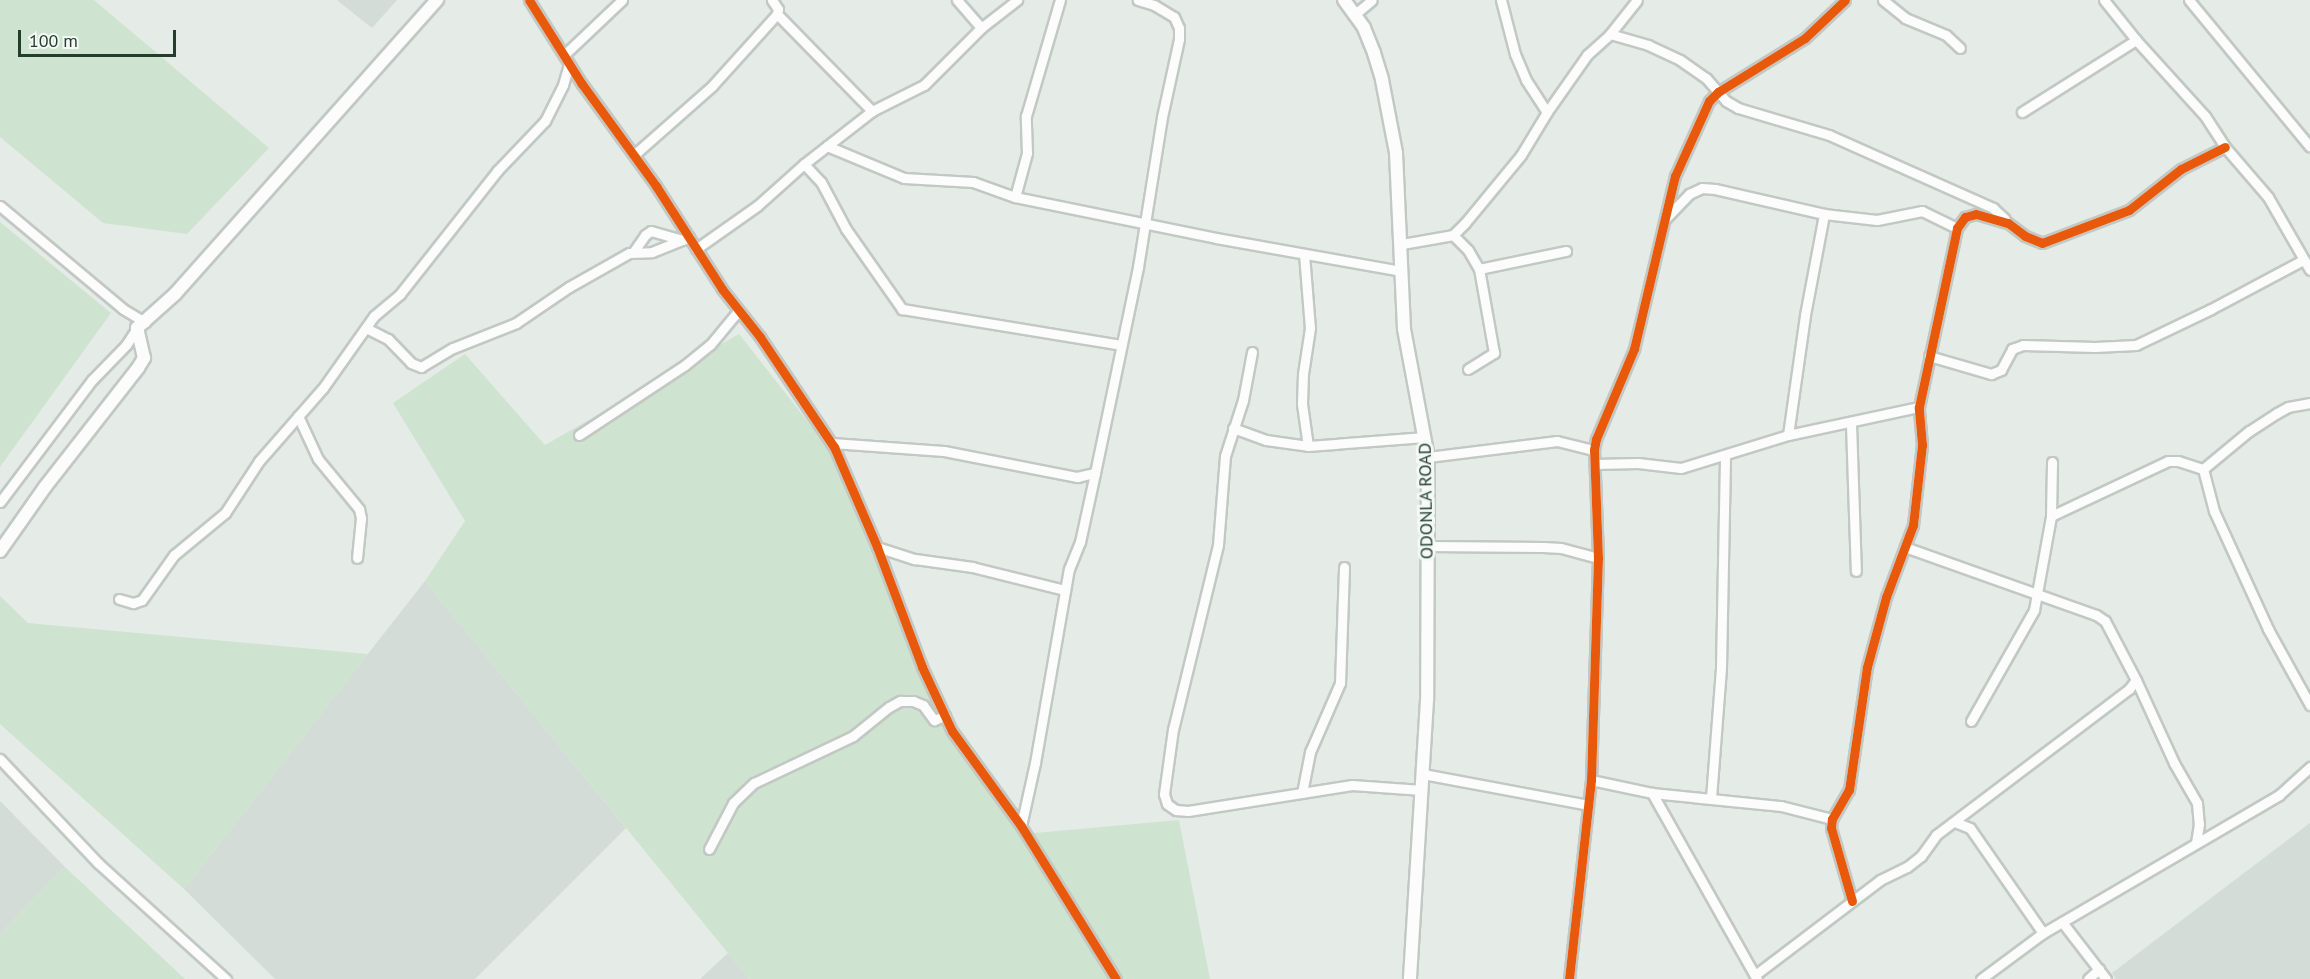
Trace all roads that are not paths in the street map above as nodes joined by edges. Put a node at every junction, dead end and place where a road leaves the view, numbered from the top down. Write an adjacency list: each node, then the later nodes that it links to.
1 (437, 0): 54 (street)
2 (529, 0): 23 (street)
3 (622, 0): 23 (street)
4 (772, 0): 17 (street)
5 (957, 0): 19 (street)
6 (1017, 0): 19 (street)
7 (1138, 0): 39 (street)
8 (1344, 0): 18 (street, ODONLA ROAD)
9 (1372, 0): 18 (street)
10 (1501, 0): 28 (street)
11 (1637, 0): 20 (street)
12 (1845, 0): 26 (street)
13 (1883, 0): 22 (street)
14 (2104, 0): 21 (street)
15 (2189, 0): 32 (street)
16 (1057, 1): 35 (street)
17 (777, 14): 27 (street); 33 (street)
18 (1354, 15): 44 (street, ODONLA ROAD)
19 (981, 28): 27 (street)
20 (1610, 34): 26 (street); 28 (street)
21 (2136, 40): 29 (street); 31 (street)
22 (1960, 48)
23 (567, 59): 24 (street); 25 (street)
24 (582, 84): 25 (street); 33 (street)
25 (563, 85): 55 (street)
26 (1718, 92): 38 (street); 40 (street)
27 (872, 111): 30 (street)
28 (1547, 112): 42 (street)
29 (2022, 112)
30 (827, 146): 34 (street); 35 (street)
31 (2225, 147): 40 (street); 49 (street)
32 (2310, 147)
33 (635, 153): 43 (street)
34 (804, 164): 45 (street); 56 (street)
35 (1015, 197): 39 (street)
36 (0, 206): 54 (street)
37 (1824, 214): 38 (street); 41 (street); 66 (street)
38 (1662, 222): 70 (street)
39 (1145, 223): 48 (street); 56 (street)
40 (2008, 223): 41 (street)
41 (1957, 228): 58 (street)
42 (1453, 235): 44 (street); 50 (street)
43 (686, 239): 45 (street); 46 (street); 46 (street)
44 (1402, 244): 52 (street, ODONLA ROAD)
45 (696, 249): 53 (street)
46 (634, 251): 55 (street)
47 (1566, 251): 50 (street)
48 (1304, 254): 52 (street); 69 (street)
49 (2303, 260): 51 (street); 58 (street)
50 (1479, 268): 59 (street)
51 (2310, 270)
52 (1402, 271): 67 (street, ODONLA ROAD)
53 (738, 311): 65 (street); 68 (street)
54 (141, 325): 77 (street); 82 (street)
55 (366, 328): 62 (street)
56 (1121, 345): 76 (street)
57 (1252, 351): 64 (street)
58 (1929, 356): 61 (street)
59 (1468, 369)
60 (2310, 403): 75 (street)
61 (1919, 408): 63 (street); 81 (street)
62 (298, 416): 83 (street); 89 (street)
63 (1851, 424): 66 (street); 86 (street)
64 (1233, 428): 69 (street); 99 (street)
65 (579, 435)
66 (1788, 435): 71 (street)
67 (1425, 437): 69 (street); 72 (street, ODONLA ROAD)
68 (832, 443): 76 (street); 80 (street)
69 (1308, 446)
70 (1594, 450): 72 (street); 74 (street)
71 (1725, 456): 74 (street); 101 (street)
72 (1428, 457): 79 (street, ODONLA ROAD)
73 (2052, 462): 78 (street)
74 (1596, 464): 84 (street)
75 (2203, 469): 78 (street); 91 (street)
76 (1095, 473): 87 (street)
77 (0, 502)
78 (2050, 516): 88 (street)
79 (1428, 546): 84 (street); 96 (street, ODONLA ROAD)
80 (877, 547): 87 (street); 92 (street)
81 (1905, 547): 88 (street); 104 (street)
82 (0, 551)
83 (357, 558)
84 (1598, 558): 97 (street)
85 (1344, 567): 99 (street)
86 (1856, 571)
87 (1065, 591): 106 (street)
88 (2038, 592): 90 (street); 93 (street)
89 (119, 599)
90 (2136, 680): 103 (street); 108 (street)
91 (2310, 705)
92 (945, 716): 106 (street); 109 (street)
93 (1971, 721)
94 (0, 759): 115 (street)
95 (2310, 767): 108 (street)
96 (1423, 774): 98 (street, ODONLA ROAD); 102 (street)
97 (1591, 780): 100 (street); 102 (street)
98 (1422, 790): 99 (street); 117 (street, ODONLA ROAD)
99 (1302, 793)
100 (1652, 793): 101 (street); 114 (street)
101 (1711, 798): 104 (street)
102 (1588, 805): 118 (street)
103 (1971, 809): 105 (street); 107 (street)
104 (1832, 819): 110 (street)
105 (1955, 822): 107 (street); 110 (street)
106 (1021, 826): 116 (street)
107 (1970, 828): 112 (street)
108 (2196, 842): 111 (street)
109 (709, 849)
110 (1852, 901): 114 (street)
111 (2062, 922): 112 (street); 113 (street)
112 (2043, 933): 119 (street)
113 (2099, 969): 120 (street); 121 (street)
114 (1756, 977)
115 (226, 979)
116 (1116, 979)
117 (1410, 979)
118 (1569, 979)
119 (1981, 979)
120 (2088, 979)
121 (2106, 979)

